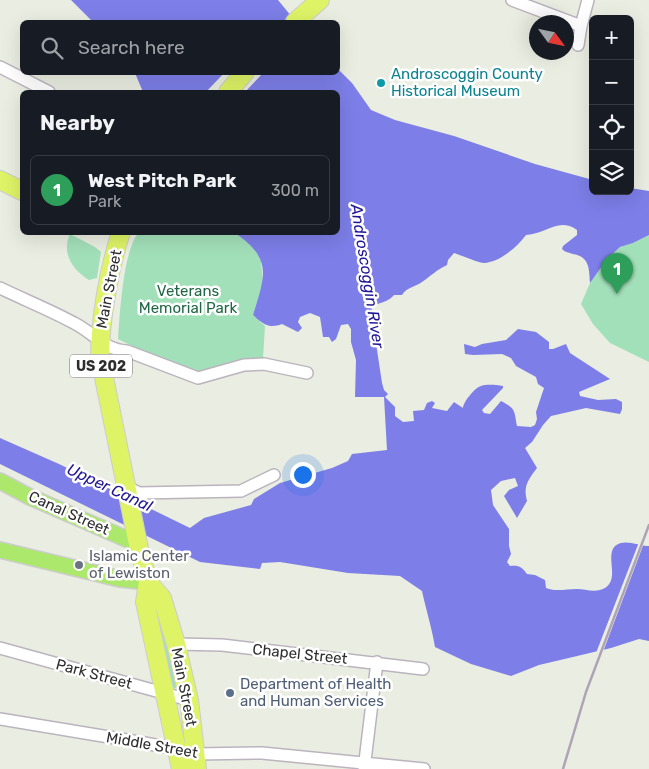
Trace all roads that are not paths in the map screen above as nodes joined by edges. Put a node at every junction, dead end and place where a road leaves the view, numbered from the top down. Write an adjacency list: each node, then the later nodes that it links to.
1 (512, 0): 6 (street)
2 (588, 0): 6 (street)
3 (311, 3): 4 (highway); 5 (highway)
4 (290, 20)
5 (297, 20)
6 (581, 26): 7 (street)
7 (578, 45)
8 (0, 67): 9 (street)
9 (45, 90)
10 (0, 180): 11 (highway)
11 (20, 190)
12 (118, 235): 14 (highway, Main Street / US 202)
13 (0, 288): 14 (street)
14 (100, 340): 15 (street); 18 (highway, Main Street / US 202)
15 (306, 373)
16 (274, 475): 18 (street)
17 (0, 481): 19 (main road, Canal Street)
18 (128, 491): 19 (highway, Main Street / US 202)
19 (137, 538): 21 (highway, Main Street / US 202)
20 (0, 550): 21 (main road)
21 (148, 582): 22 (highway, Main Street / US 202); 26 (highway, Main Street / US 202)
22 (176, 644): 24 (street, Chapel Street); 27 (highway, Main Street / US 202)
23 (0, 648): 26 (street, Park Street)
24 (377, 662): 25 (street, Chapel Street); 31 (street)
25 (423, 669)
26 (165, 693): 27 (street, Park Street); 29 (highway, Main Street / US 202)
27 (189, 700): 30 (highway, Main Street / US 202)
28 (0, 719): 29 (street, Middle Street)
29 (177, 749): 30 (street, Middle Street); 32 (highway, Main Street / US 202)
30 (196, 762): 31 (street, Middle Street)
31 (365, 766): 33 (street, Middle Street)
32 (181, 769)
33 (424, 769)

